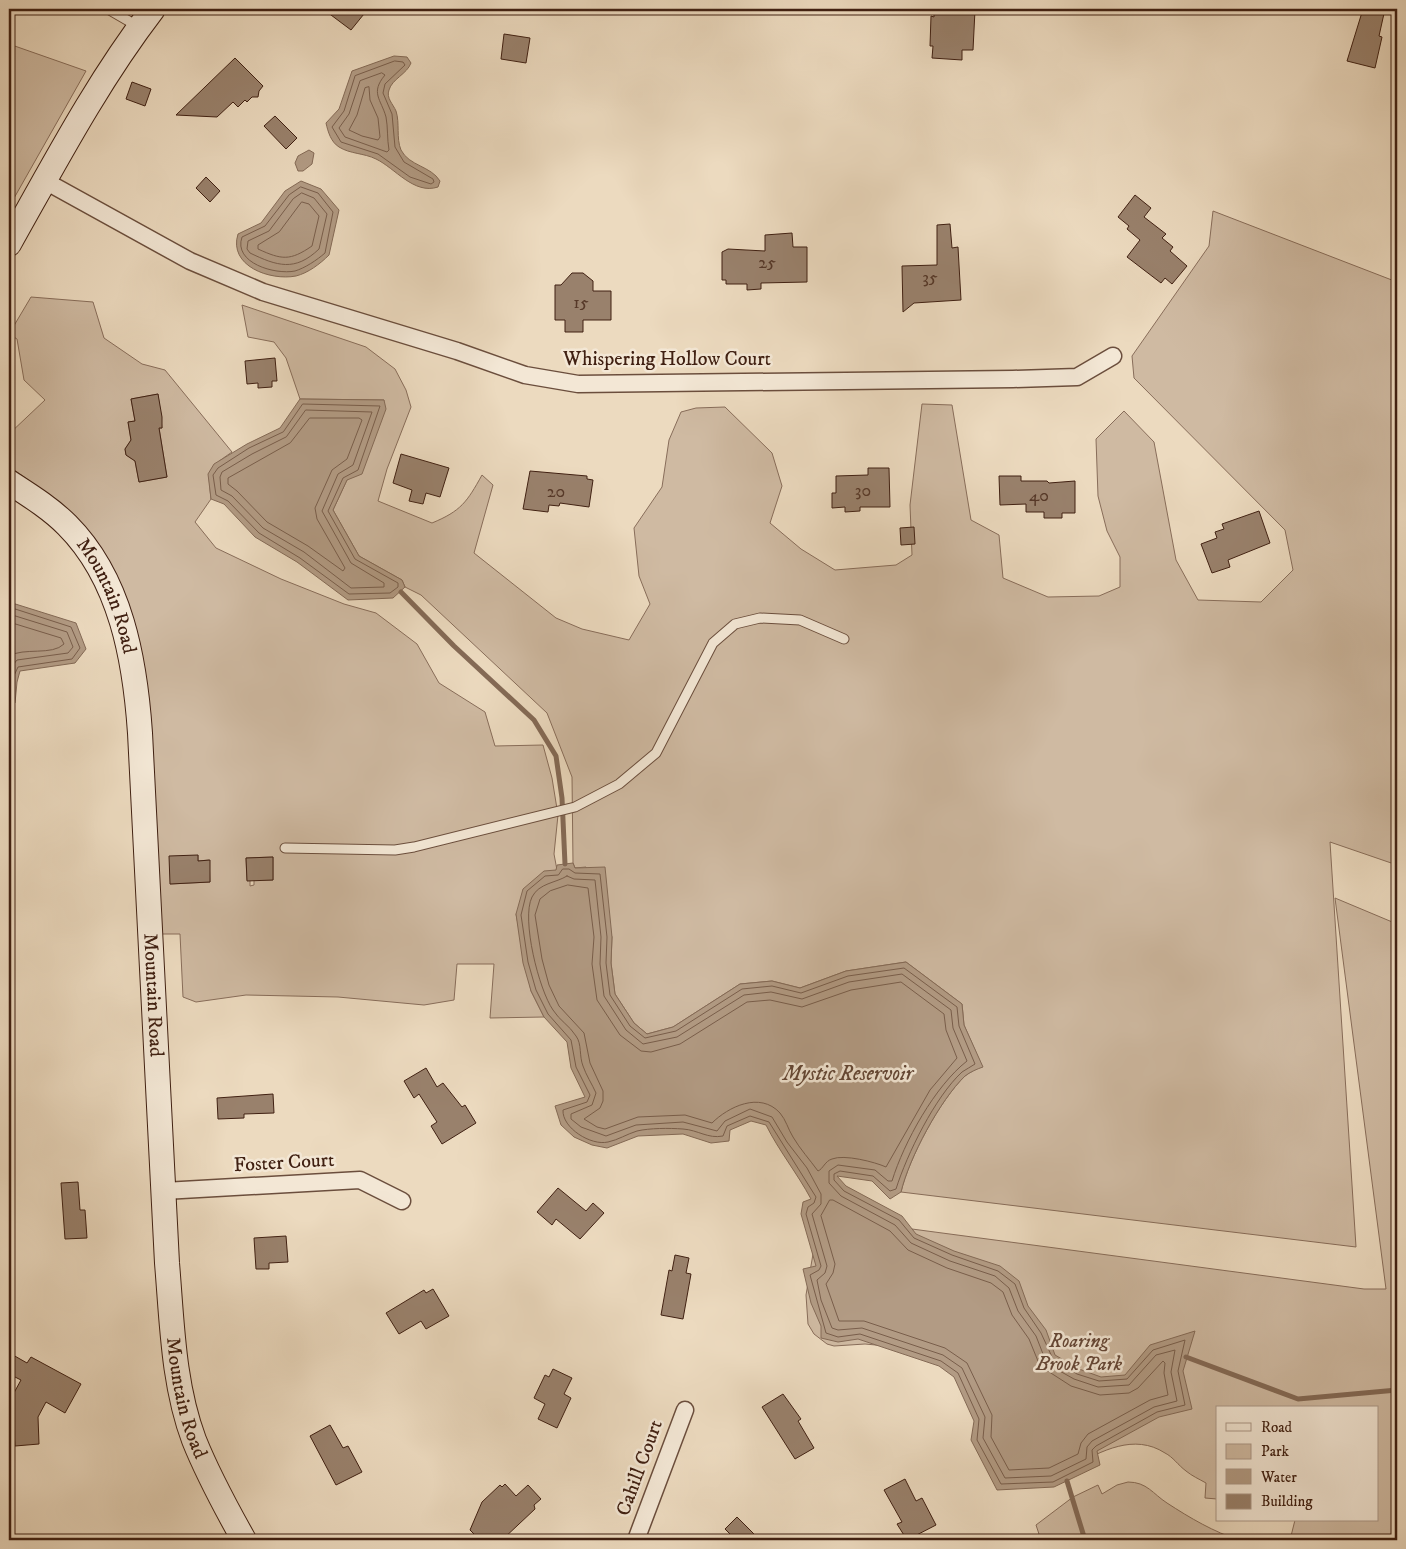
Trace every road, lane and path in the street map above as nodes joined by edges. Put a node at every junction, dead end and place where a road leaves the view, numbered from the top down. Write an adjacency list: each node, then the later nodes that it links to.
1 (108, 9): 3 (lane)
2 (153, 9): 3 (main road)
3 (139, 27): 4 (main road)
4 (45, 181): 5 (main road); 6 (street, Whispering Hollow Court)
5 (9, 244)
6 (1113, 356)
7 (9, 482): 10 (main road, Mountain Road)
8 (844, 639): 9 (lane)
9 (285, 848)
10 (164, 1191): 11 (street, Foster Court); 13 (main road, Mountain Road)
11 (402, 1201)
12 (685, 1410): 14 (street, Cahill Court)
13 (244, 1540)
14 (636, 1540)

